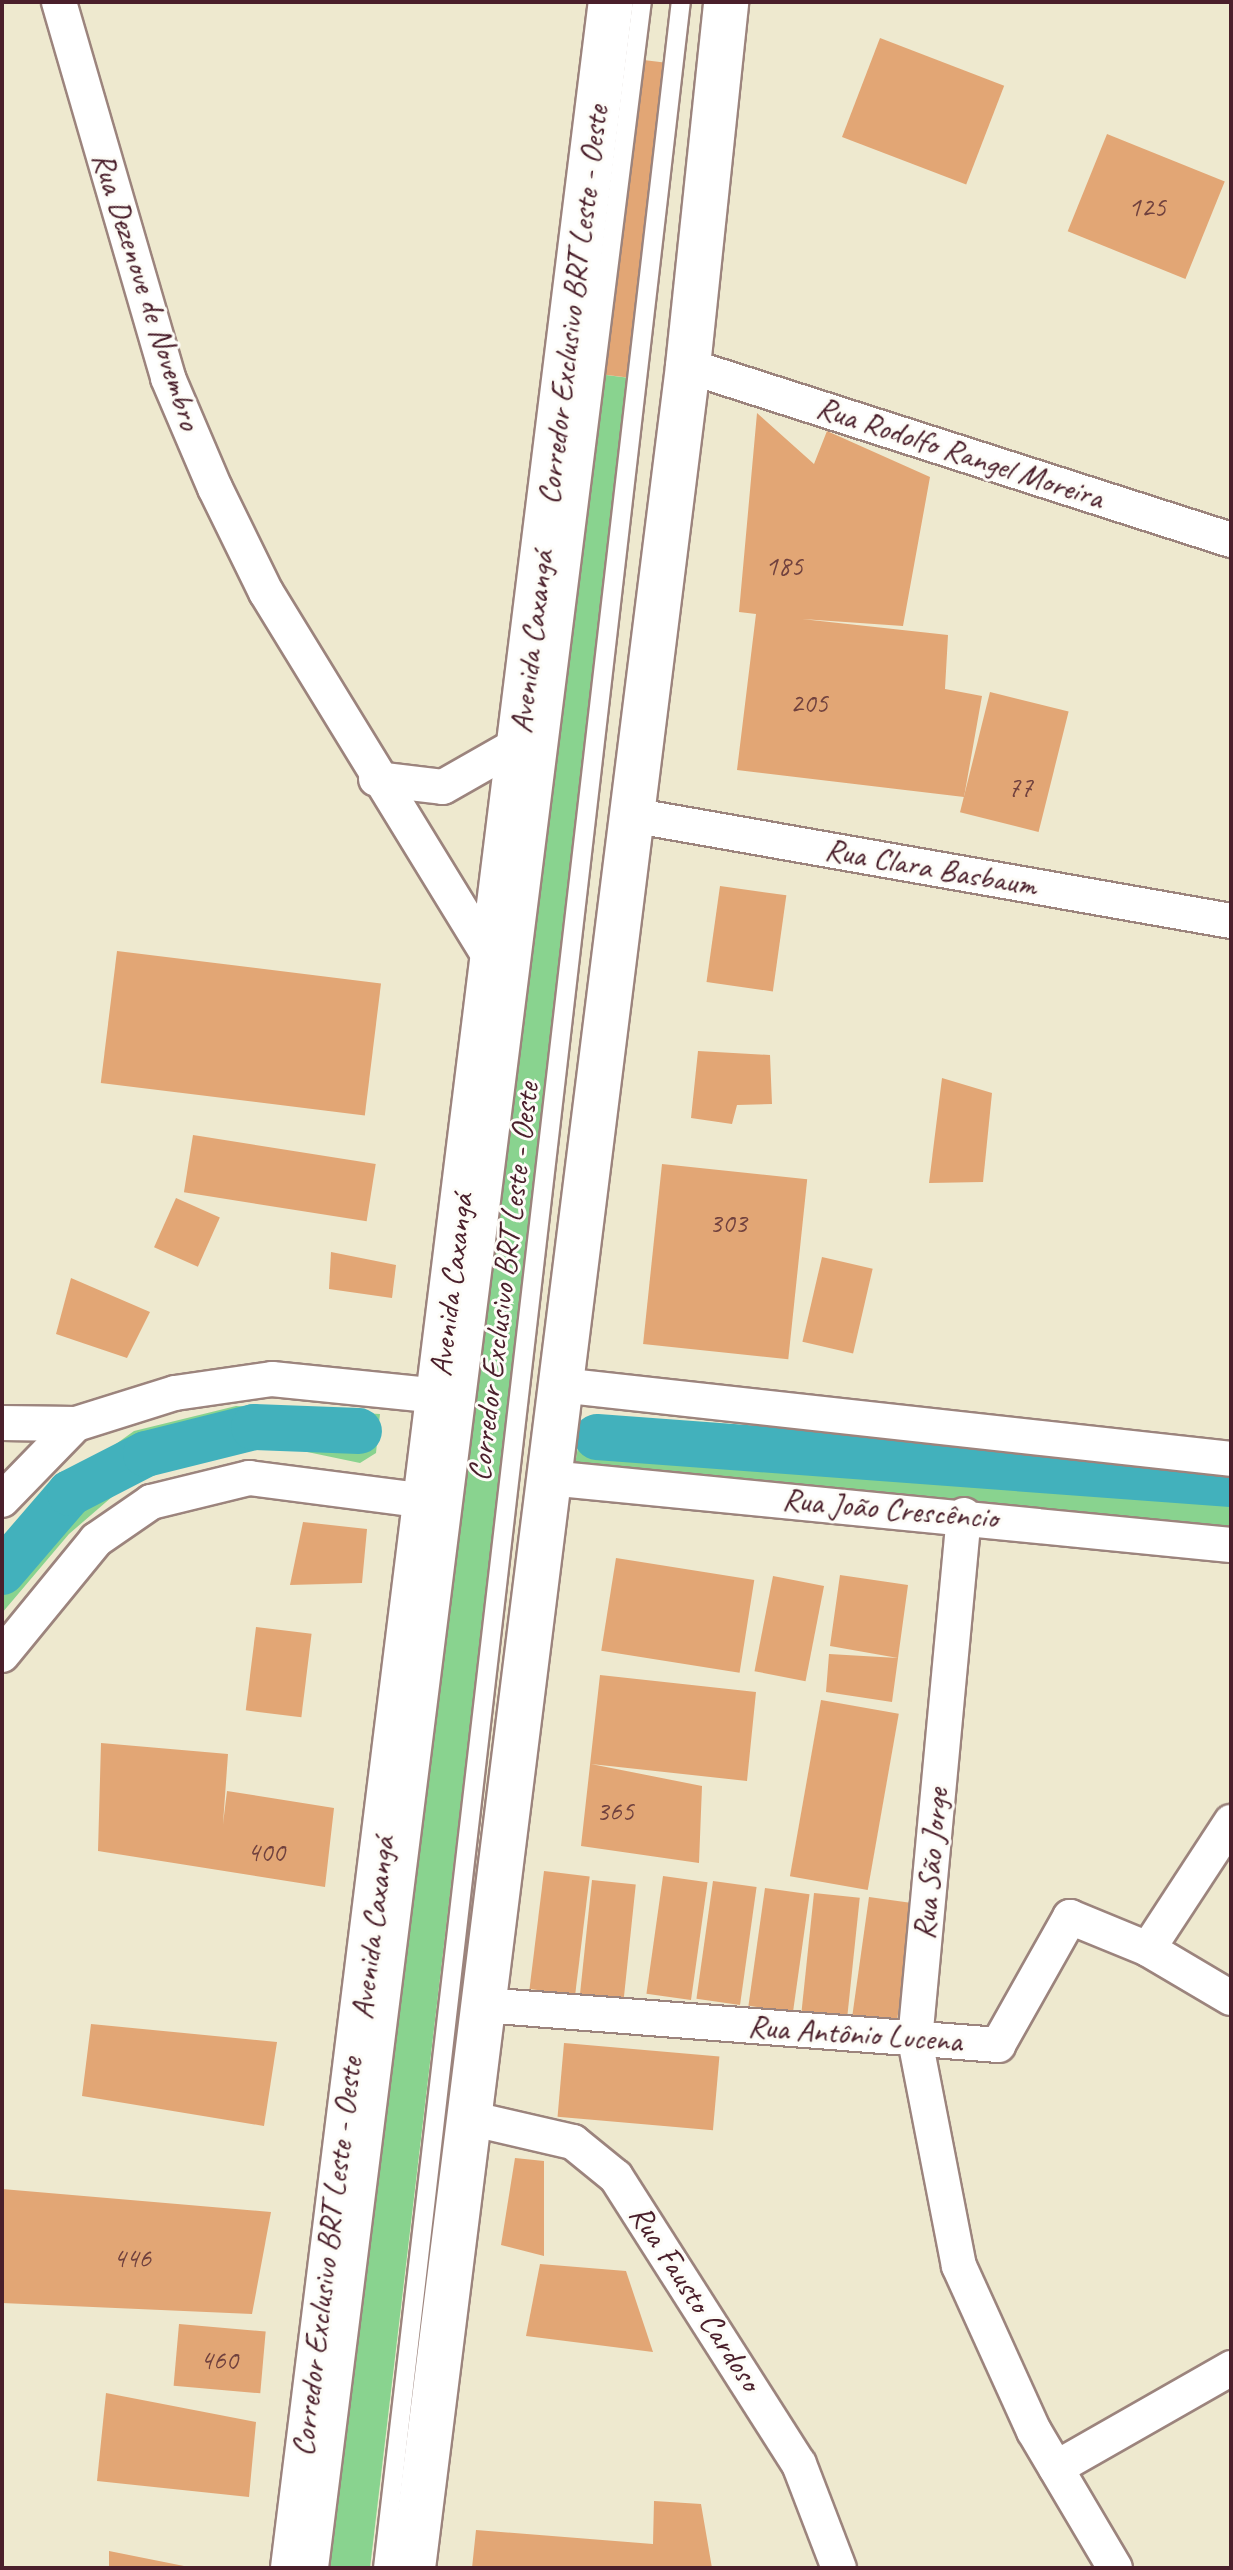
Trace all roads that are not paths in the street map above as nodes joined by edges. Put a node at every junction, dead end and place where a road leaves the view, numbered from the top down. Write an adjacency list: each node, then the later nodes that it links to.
1 (59, 2): 9 (street, Rua Dezenove de Novembro)
2 (611, 2): 8 (main road, Avenida Caxangá)
3 (642, 2): 33 (lane, Corredor Exclusivo BRT Leste - Oeste)
4 (681, 2): 34 (lane, Corredor Exclusivo BRT Leste - Oeste)
5 (726, 2): 6 (main road)
6 (688, 366): 7 (street, Rua Rodolfo Rangel Moreira); 10 (main road)
7 (1231, 540)
8 (520, 743): 9 (street); 12 (main road, Avenida Caxangá)
9 (376, 779): 12 (street, Rua Dezenove de Novembro)
10 (631, 815): 11 (street, Rua Clara Basbaum); 13 (main road)
11 (1231, 921)
12 (493, 963): 14 (main road, Avenida Caxangá)
13 (560, 1385): 17 (street); 18 (main road)
14 (439, 1396): 16 (street); 20 (main road, Avenida Caxangá)
15 (2, 1423): 16 (street)
16 (76, 1424): 19 (street)
17 (1231, 1459)
18 (549, 1478): 21 (street, Rua João Crescêncio); 27 (main road)
19 (2, 1500)
20 (426, 1501): 23 (street); 32 (main road, Avenida Caxangá)
21 (964, 1515): 22 (street, Rua João Crescêncio); 28 (street, Rua São Jorge)
22 (1231, 1545)
23 (2, 1655)
24 (1231, 1822): 25 (street)
25 (1148, 1949): 26 (street); 28 (street, Rua Antônio Lucena)
26 (1231, 1998)
27 (483, 2005): 28 (street, Rua Antônio Lucena); 29 (main road)
28 (915, 2040): 31 (street, Rua São Jorge)
29 (469, 2118): 35 (main road); 36 (street, Rua Fausto Cardoso)
30 (1231, 2368): 31 (street)
31 (1056, 2468): 37 (street, Rua São Jorge)
32 (293, 2568)
33 (319, 2568)
34 (383, 2568)
35 (413, 2568)
36 (839, 2568)
37 (1115, 2568)

